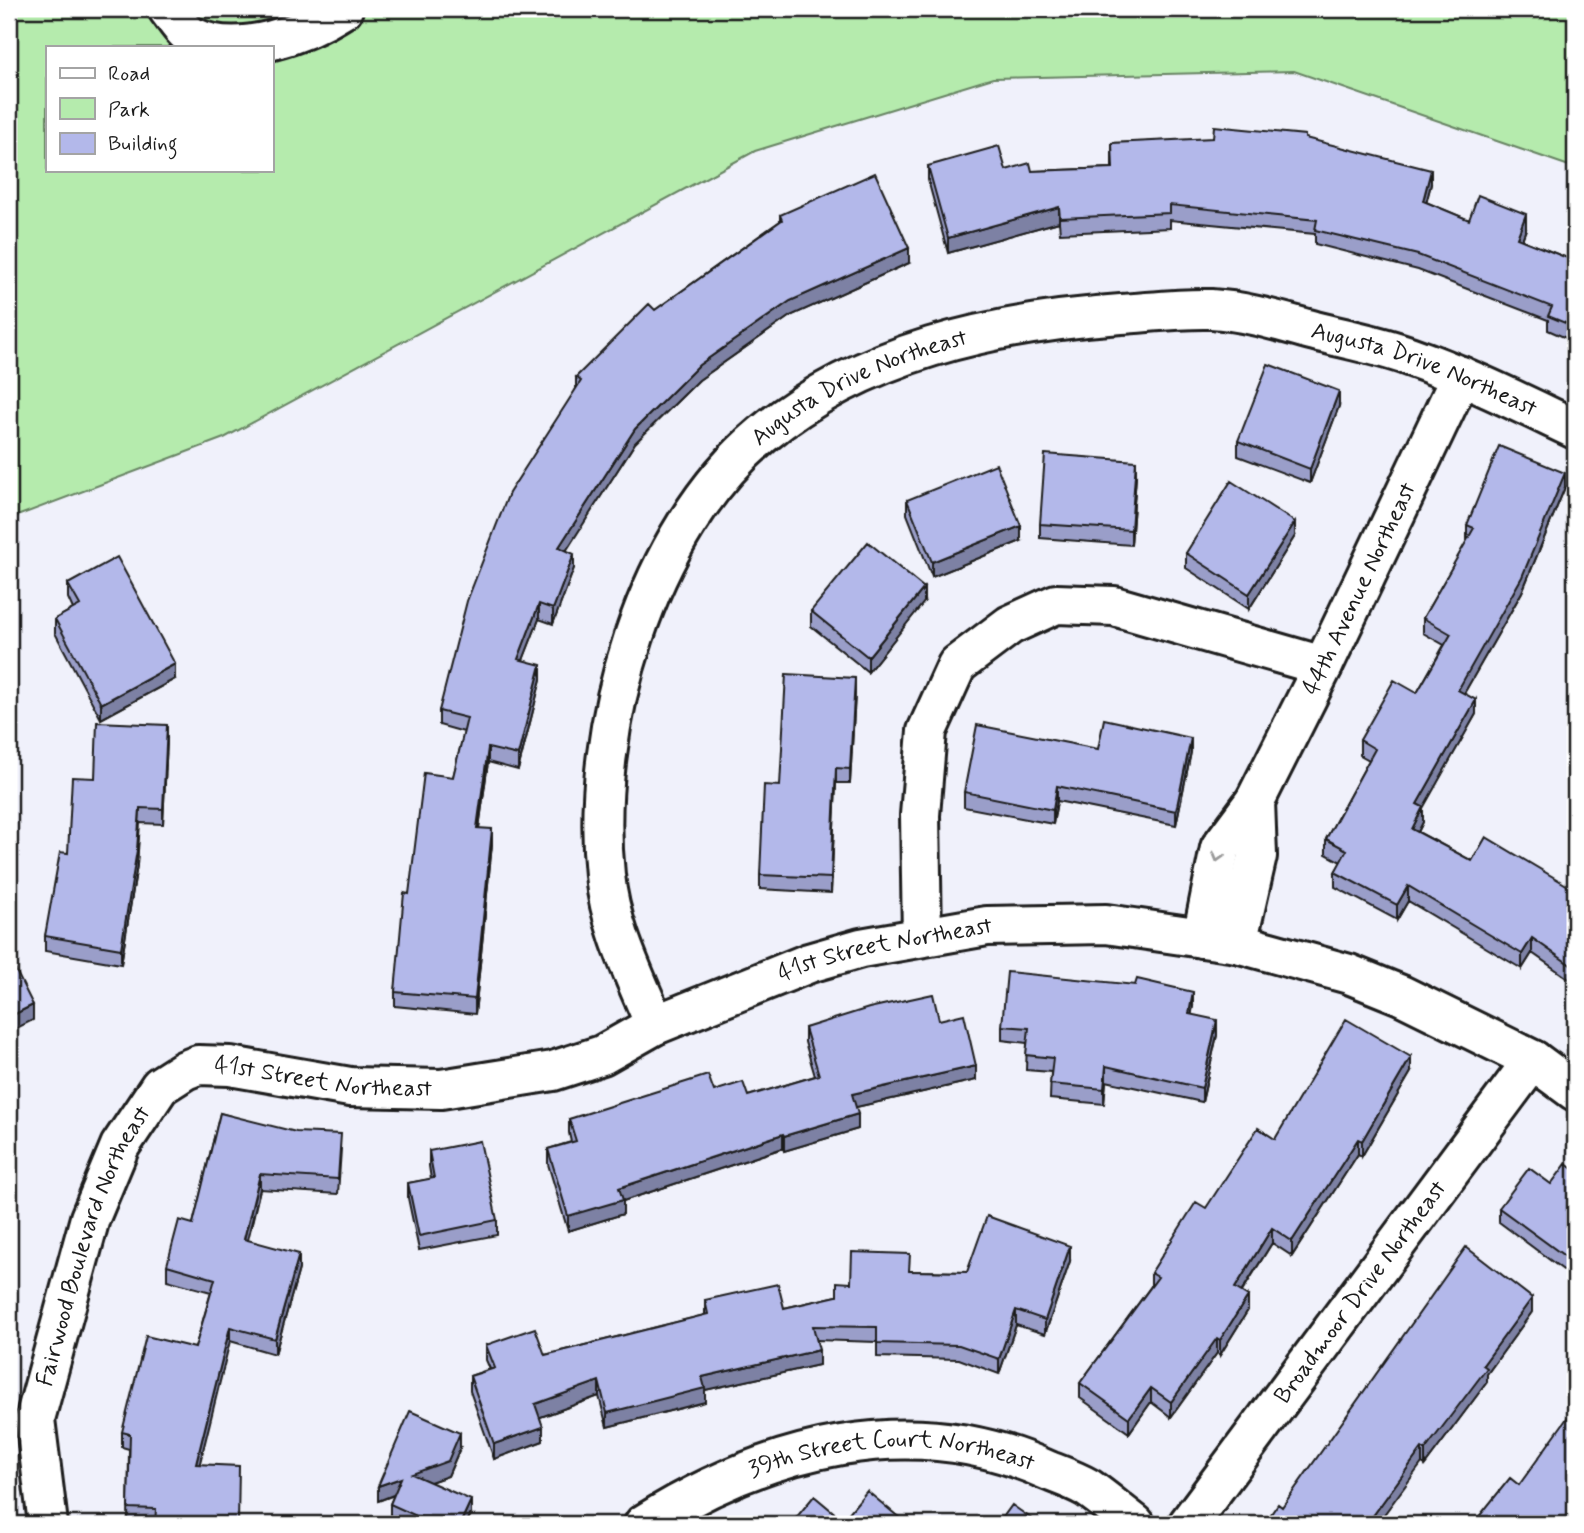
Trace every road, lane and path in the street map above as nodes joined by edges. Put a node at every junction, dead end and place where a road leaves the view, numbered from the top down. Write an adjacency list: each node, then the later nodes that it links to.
1 (168, 9): 2 (street)
2 (342, 9)
3 (1461, 376): 4 (street, Augusta Drive Northeast); 5 (street, 44th Avenue Northeast); 8 (street, Augusta Drive Northeast)
4 (1575, 429)
5 (1323, 666): 6 (street); 7 (street, 44th Avenue Northeast)
6 (922, 937): 7 (street, 41st Street Northeast); 8 (street, 41st Street Northeast)
7 (1220, 940): 9 (street, 41st Street Northeast)
8 (654, 1024): 10 (street, 41st Street Northeast)
9 (1533, 1060): 11 (street, 41st Street Northeast); 16 (street, Broadmoor Drive Northeast)
10 (185, 1070): 12 (street, Fairwood Boulevard Northeast)
11 (1575, 1091)
12 (22, 1417): 13 (street, Fairwood Boulevard Northeast)
13 (48, 1524)
14 (644, 1524): 15 (street, 39th Street Court Northeast)
15 (1135, 1524)
16 (1188, 1524)

